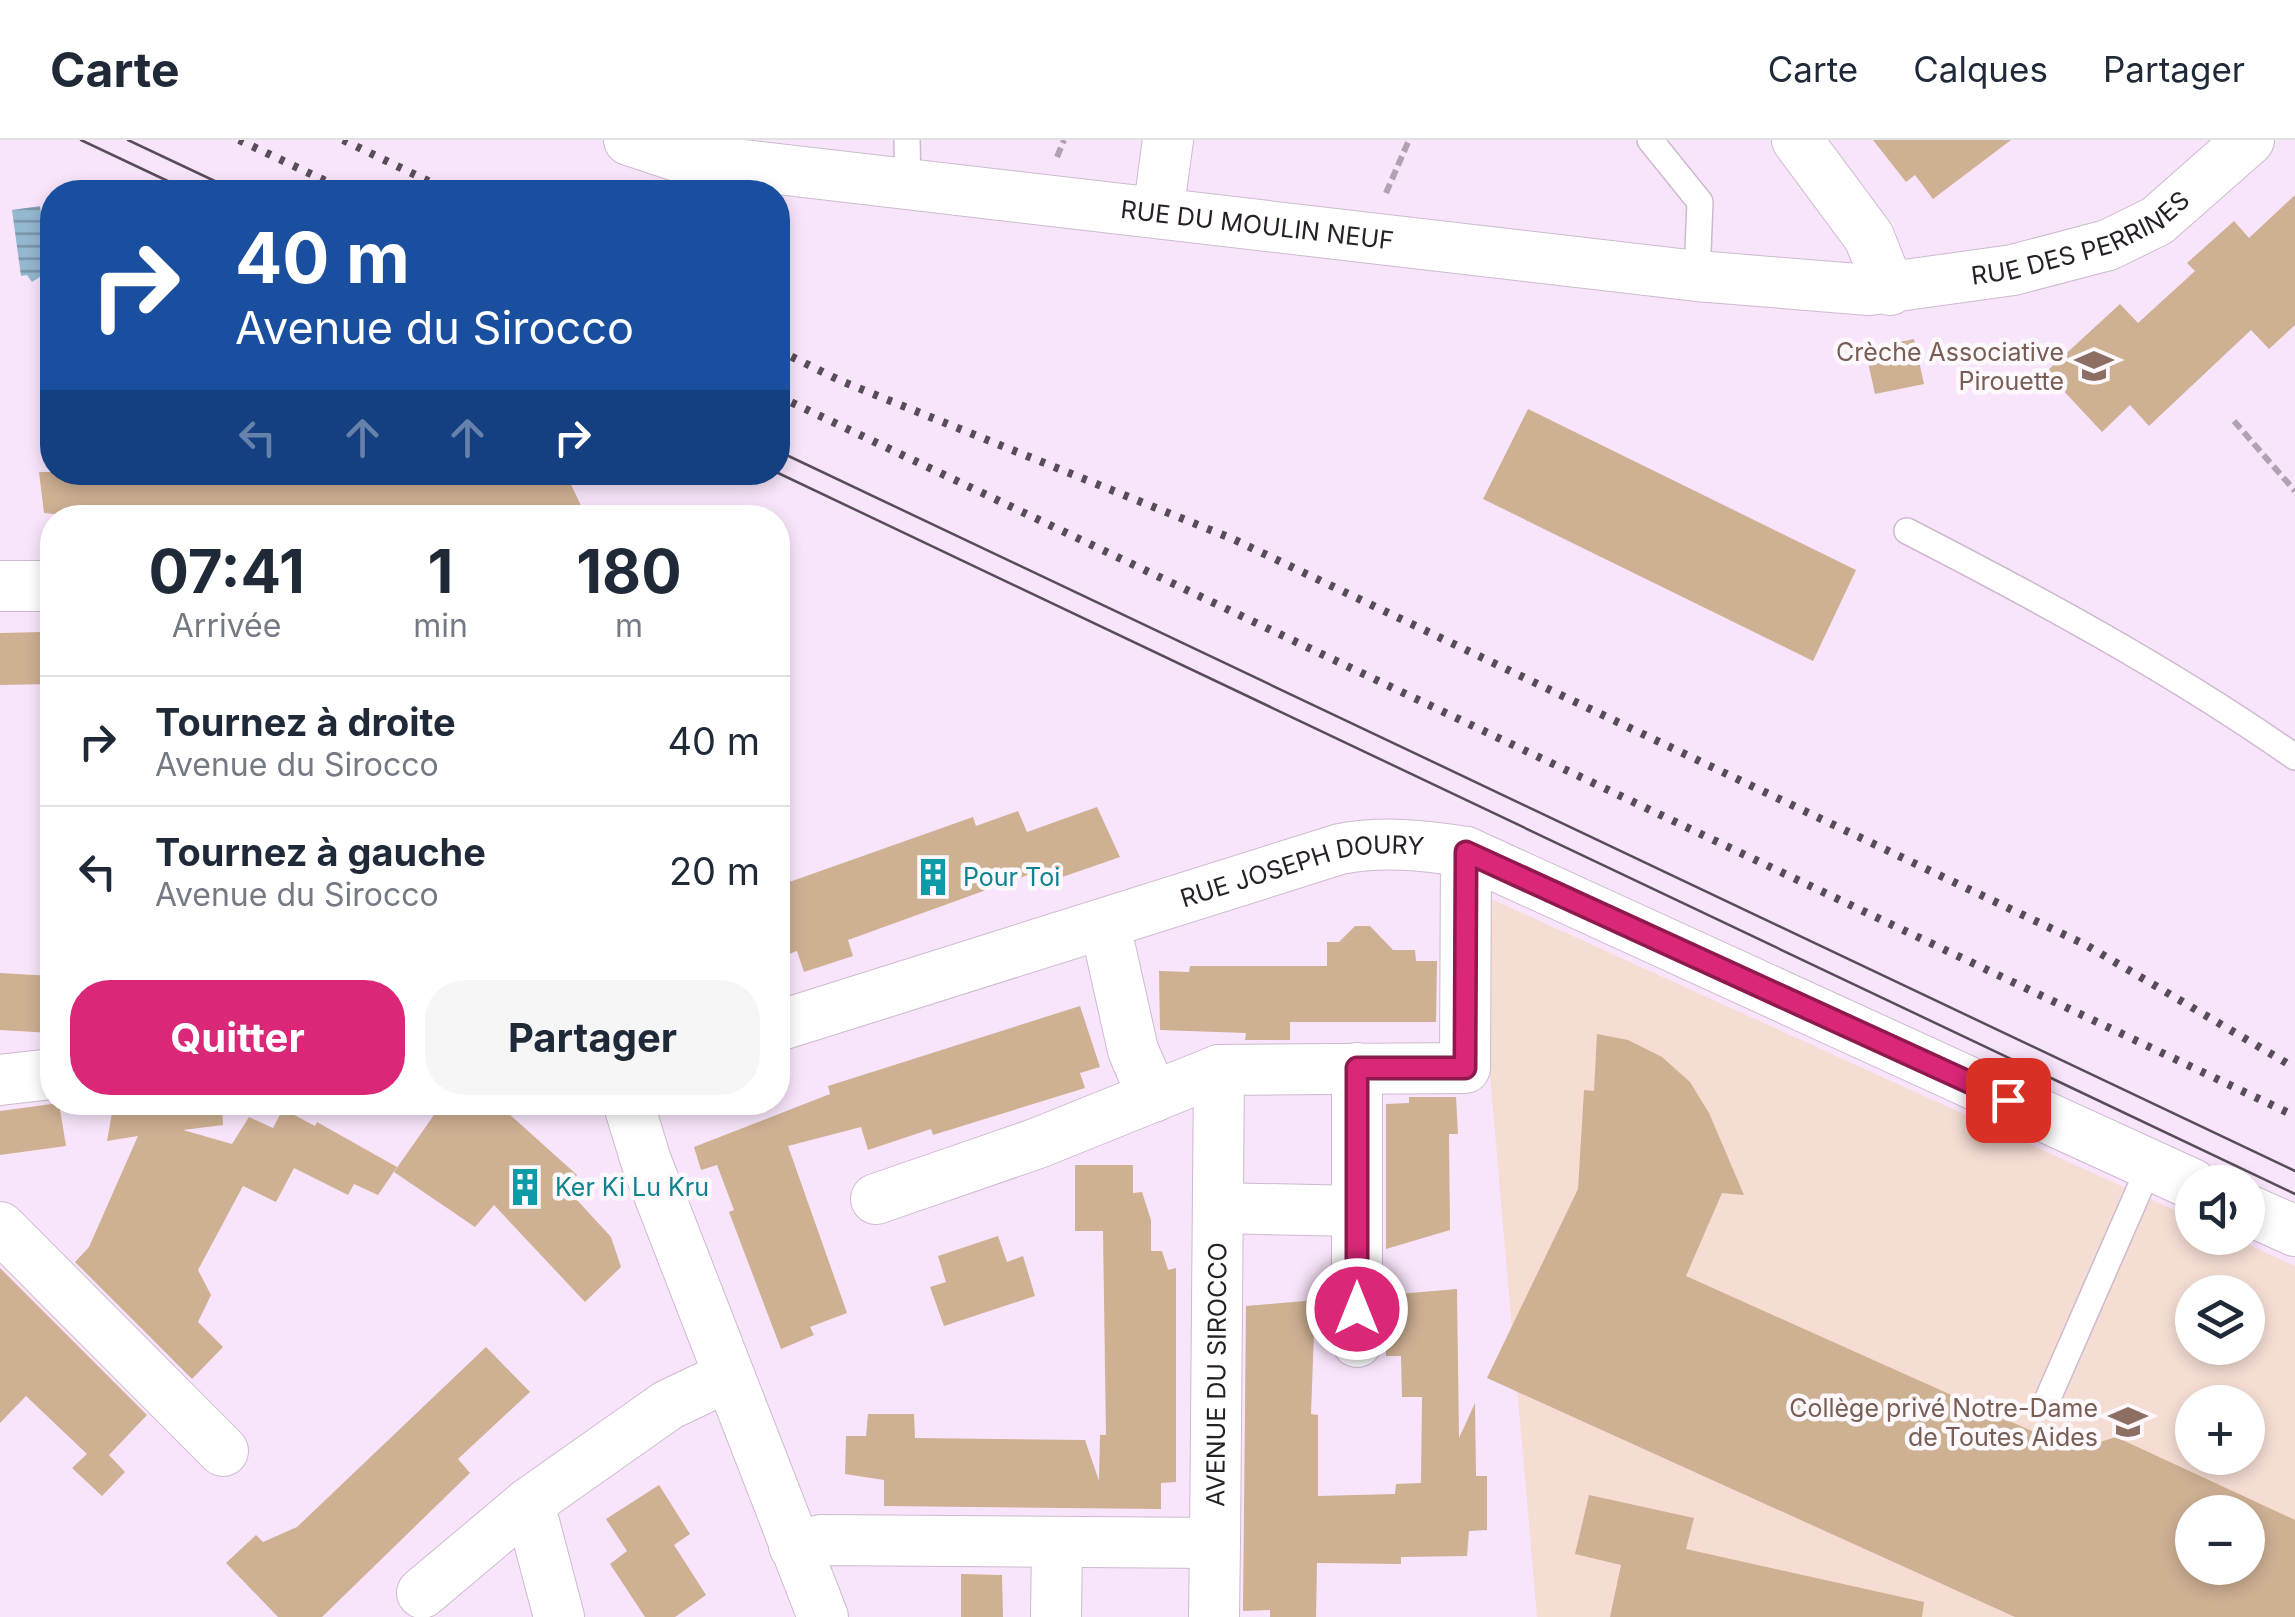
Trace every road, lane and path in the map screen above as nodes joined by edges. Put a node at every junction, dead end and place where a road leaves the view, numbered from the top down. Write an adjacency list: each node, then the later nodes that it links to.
1 (629, 140): 7 (street, RUE DU MOULIN NEUF)
2 (1168, 140): 8 (street)
3 (1409, 140): 9 (path)
4 (1650, 140): 10 (lane)
5 (1797, 140): 11 (street)
6 (2249, 140): 11 (street, RUE DES PERRINES)
7 (907, 162): 8 (street, RUE DU MOULIN NEUF)
8 (1158, 213): 9 (street, RUE DU MOULIN NEUF)
9 (1381, 239): 10 (street, RUE DU MOULIN NEUF)
10 (1697, 276): 11 (street, RUE DU MOULIN NEUF)
11 (1890, 290)
12 (2234, 421): 13 (path)
13 (2295, 491)
14 (1908, 531): 17 (lane)
15 (0, 586): 16 (street)
16 (40, 586)
17 (2295, 757)
18 (1466, 852): 19 (street, RUE JOSEPH DOURY); 21 (street); 27 (street, RUE JOSEPH DOURY)
19 (1106, 925): 20 (street, RUE JOSEPH DOURY); 25 (street)
20 (790, 1022)
21 (1357, 1068): 22 (street); 30 (street)
22 (1219, 1070): 25 (street); 29 (street, AVENUE DU SIROCCO)
23 (40, 1075): 24 (street)
24 (0, 1080)
25 (1153, 1097): 28 (street)
26 (633, 1115): 35 (street)
27 (2171, 1175): 36 (lane)
28 (876, 1199)
29 (1218, 1208): 30 (street, AVENUE DU SIROCCO); 40 (street, AVENUE DU SIROCCO)
30 (1357, 1211): 34 (street)
31 (2265, 1218): 33 (street)
32 (0, 1228): 37 (street)
33 (2295, 1232)
34 (1357, 1342)
35 (729, 1376): 38 (street); 41 (street)
36 (2045, 1405)
37 (223, 1451)
38 (530, 1503): 42 (street); 43 (street)
39 (1057, 1542): 40 (street, AVENUE DU SIROCCO); 41 (street, AVENUE DU SIROCCO); 45 (street)
40 (1215, 1543): 46 (street, AVENUE DU SIROCCO)
41 (794, 1546): 44 (street)
42 (422, 1593)
43 (560, 1617)
44 (823, 1617)
45 (1056, 1617)
46 (1214, 1617)

